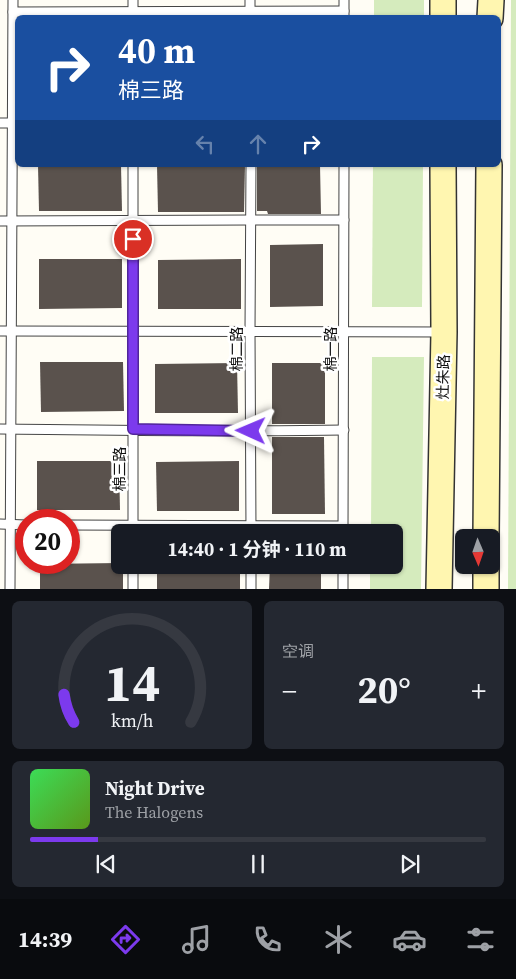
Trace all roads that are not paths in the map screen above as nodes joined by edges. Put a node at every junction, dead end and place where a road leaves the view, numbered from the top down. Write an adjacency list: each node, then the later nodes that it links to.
1 (13, 0): 7 (lane)
2 (134, 0): 8 (lane)
3 (250, 0): 10 (lane)
4 (344, 0): 9 (lane)
5 (443, 0): 11 (main road)
6 (490, 0): 12 (main road)
7 (13, 12): 8 (lane); 14 (lane)
8 (133, 14): 10 (lane)
9 (344, 14): 10 (lane)
10 (250, 15)
11 (443, 15)
12 (490, 15)
13 (0, 123): 14 (lane)
14 (15, 123): 22 (lane)
15 (133, 167): 23 (lane, 棉三路)
16 (251, 167): 20 (lane, 棉二路)
17 (344, 167): 21 (lane, 棉一路)
18 (443, 167): 30 (main road, 灶朱路)
19 (489, 167): 44 (main road)
20 (251, 220): 21 (lane); 23 (lane); 28 (lane, 棉二路)
21 (344, 220): 29 (lane, 棉一路)
22 (12, 221): 23 (lane); 24 (lane); 26 (lane)
23 (133, 221): 27 (lane, 棉三路)
24 (0, 222)
25 (0, 331): 26 (lane)
26 (11, 331): 27 (lane); 32 (lane)
27 (133, 331): 28 (lane); 33 (lane, 棉三路)
28 (250, 331): 29 (lane); 35 (lane, 棉二路)
29 (344, 332): 30 (lane); 34 (lane, 棉一路)
30 (444, 332): 53 (main road, 灶朱路)
31 (0, 429): 32 (lane)
32 (11, 429): 33 (lane); 37 (lane)
33 (133, 429): 35 (lane); 39 (lane, 棉三路)
34 (344, 430): 35 (lane); 41 (lane, 棉一路)
35 (251, 431): 40 (lane, 棉二路)
36 (0, 524): 37 (lane)
37 (10, 524): 38 (lane); 49 (lane)
38 (15, 524)
39 (133, 524)
40 (251, 524)
41 (344, 524)
42 (80, 526): 43 (lane)
43 (111, 528)
44 (486, 529)
45 (133, 574): 50 (lane)
46 (251, 574): 51 (lane)
47 (344, 574): 52 (lane)
48 (486, 574): 54 (main road)
49 (10, 589)
50 (133, 589)
51 (251, 589)
52 (344, 589)
53 (439, 589)
54 (486, 589)

